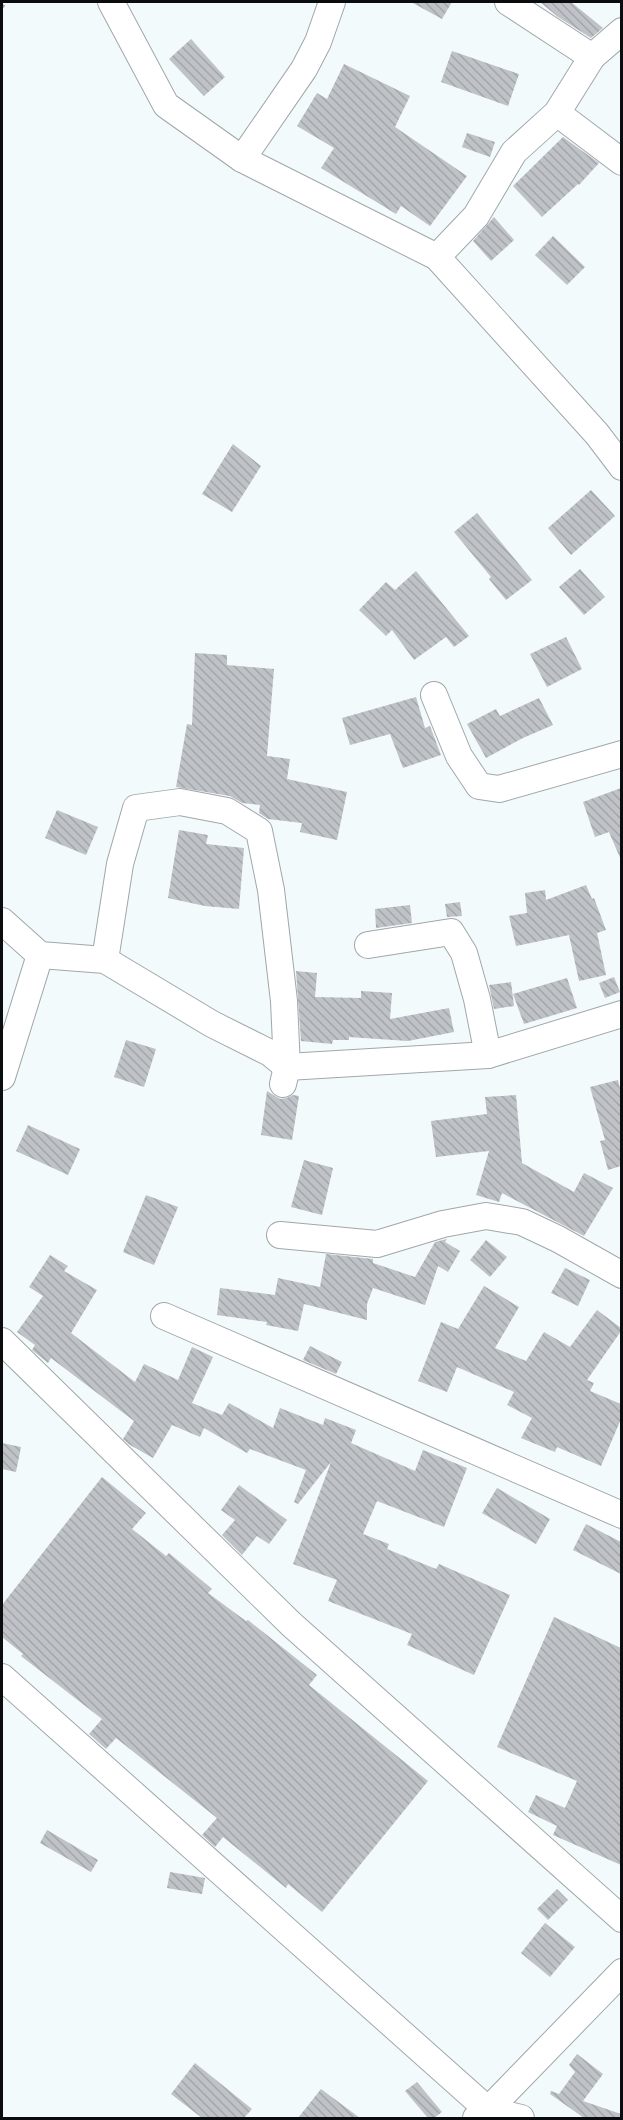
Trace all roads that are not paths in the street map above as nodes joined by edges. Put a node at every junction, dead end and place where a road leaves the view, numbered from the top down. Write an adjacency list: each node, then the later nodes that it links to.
1 (111, 2): 7 (street)
2 (332, 2): 7 (street)
3 (508, 2): 5 (street)
4 (621, 31): 5 (street)
5 (592, 57): 6 (street)
6 (557, 113): 8 (street); 9 (street)
7 (242, 159): 9 (street)
8 (621, 162)
9 (437, 257): 10 (street)
10 (621, 467)
11 (434, 695): 12 (street)
12 (621, 754)
13 (2, 921): 15 (street)
14 (368, 945): 18 (street)
15 (40, 955): 16 (street); 20 (street)
16 (105, 960): 19 (street); 19 (street)
17 (621, 1014): 18 (street)
18 (488, 1055): 19 (street)
19 (285, 1076)
20 (2, 1077)
21 (280, 1235): 22 (street)
22 (621, 1275)
23 (164, 1316): 25 (street)
24 (2, 1341): 27 (street)
25 (621, 1515)
26 (2, 1677): 29 (street)
27 (621, 1919)
28 (621, 1972): 29 (street)
29 (482, 2114): 30 (street)
30 (521, 2118)

